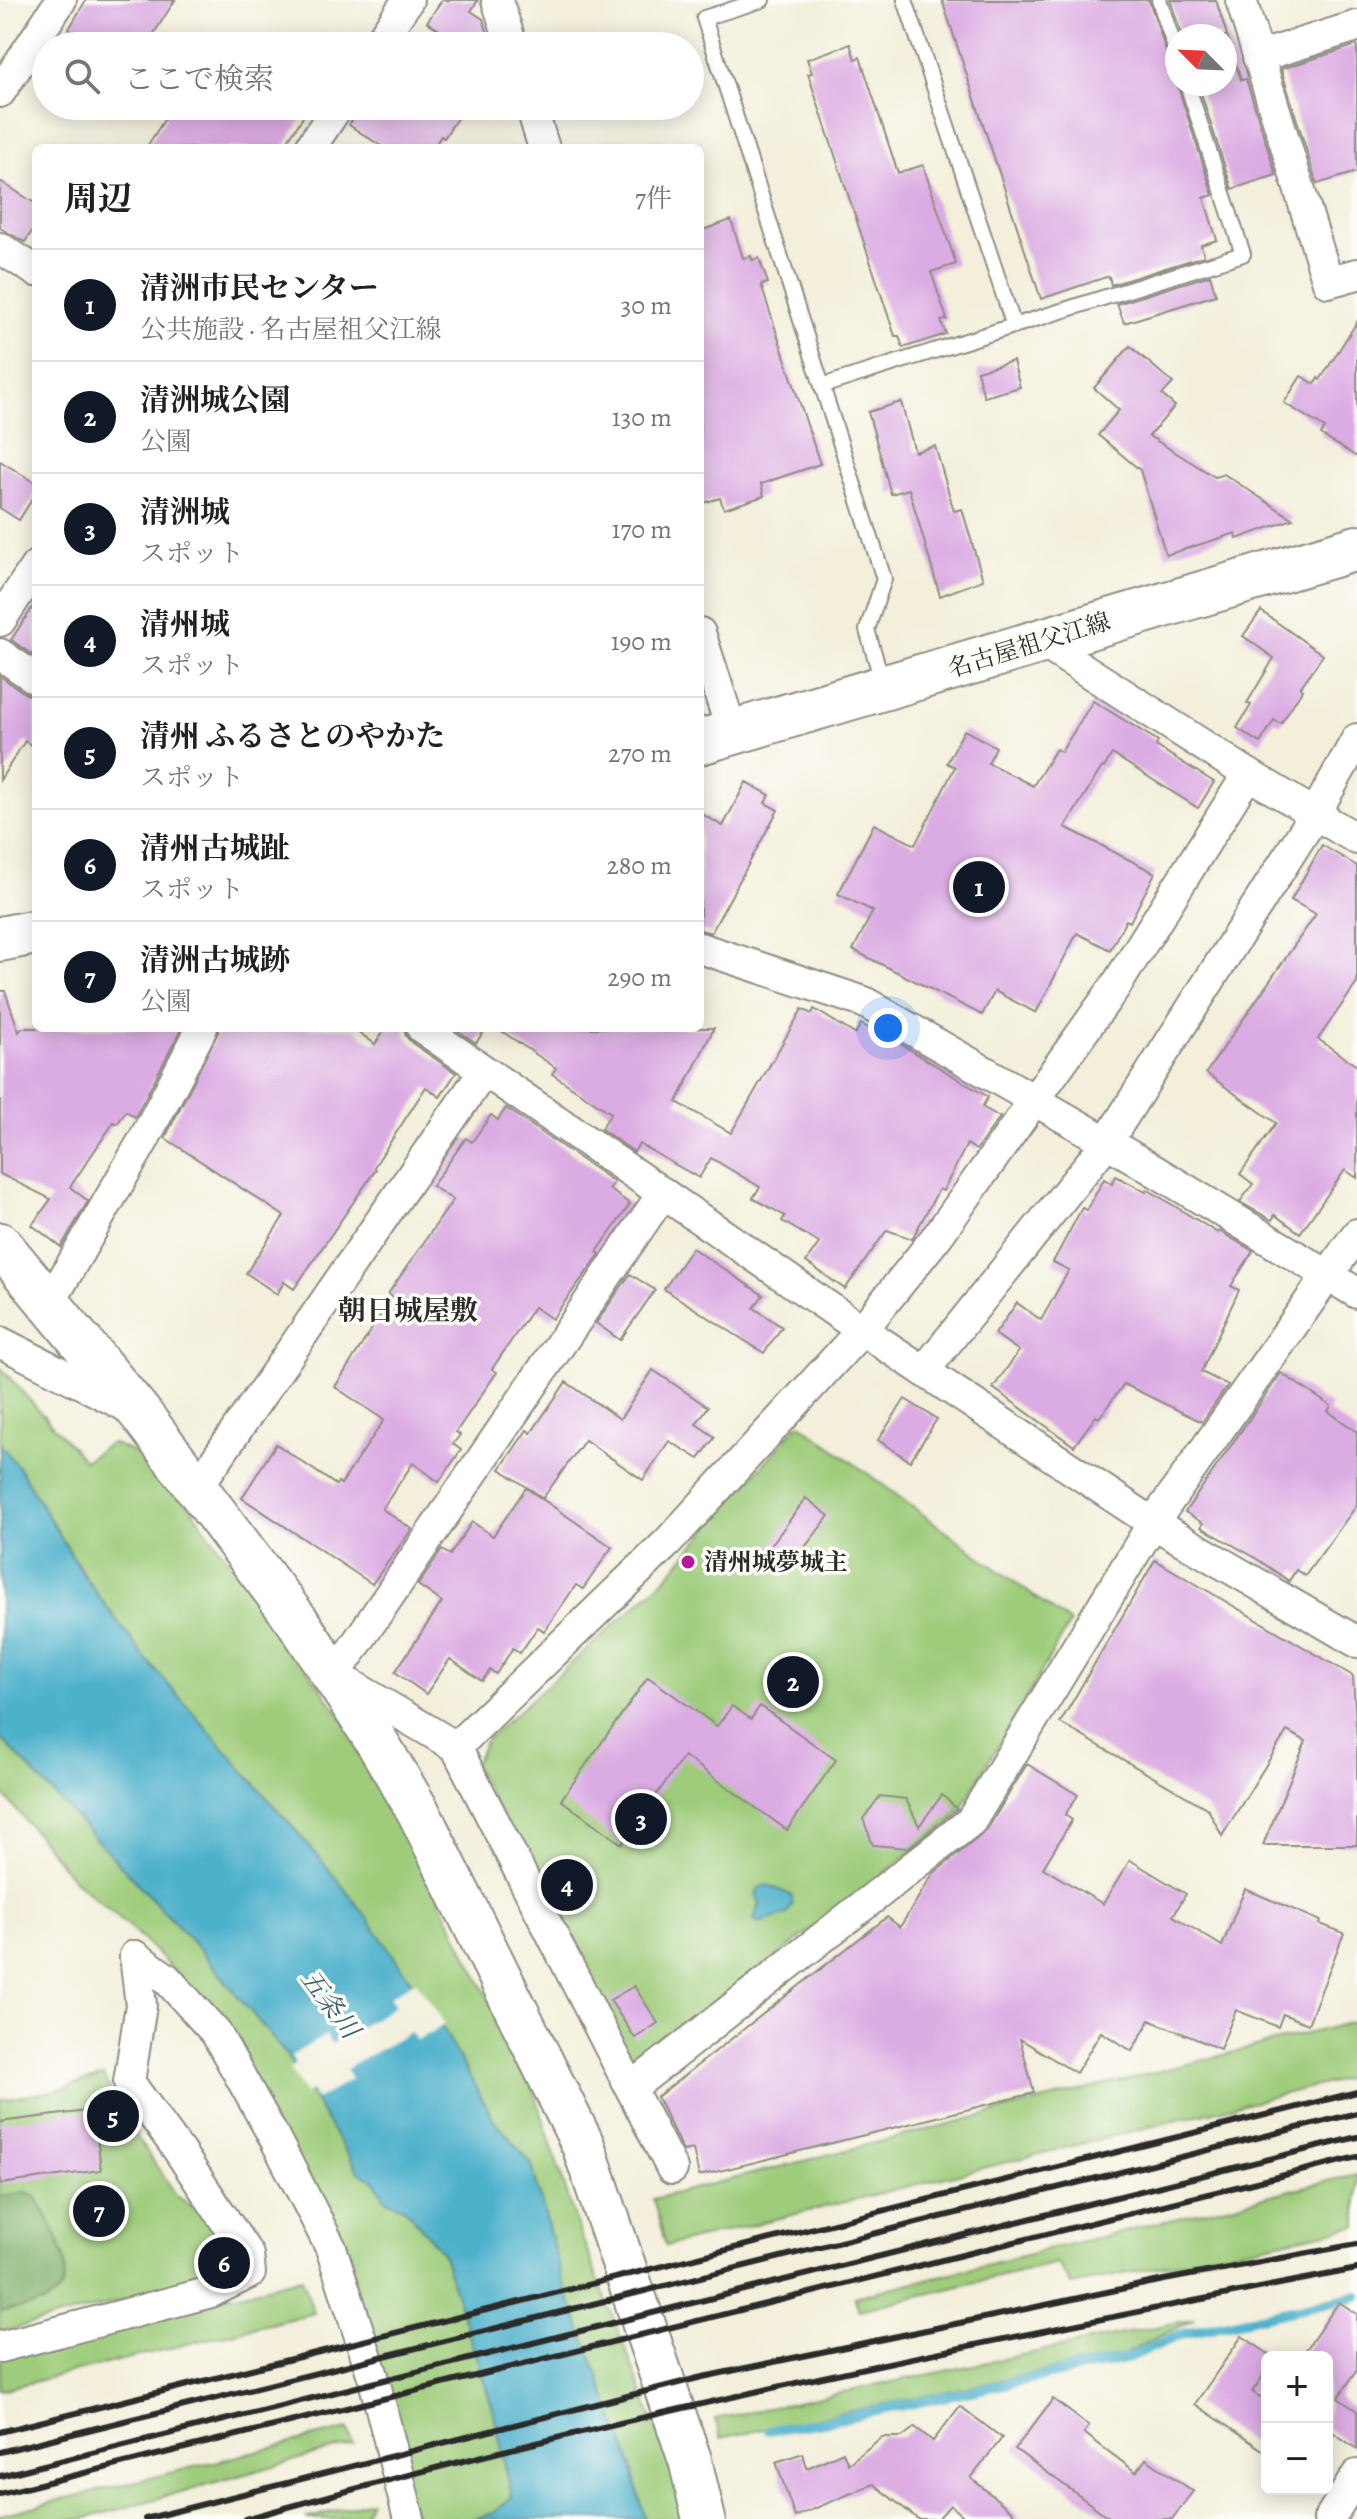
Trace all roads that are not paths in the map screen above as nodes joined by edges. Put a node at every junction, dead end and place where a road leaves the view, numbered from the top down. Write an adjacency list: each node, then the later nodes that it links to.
1 (408, 0): 11 (street)
2 (497, 0): 12 (street)
3 (762, 0): 25 (lane)
4 (905, 0): 24 (lane)
5 (1159, 0): 8 (lane)
6 (1241, 0): 14 (street)
7 (55, 2): 10 (street)
8 (1167, 24)
9 (1357, 26): 14 (street)
10 (37, 32)
11 (386, 32)
12 (507, 32)
13 (32, 40): 15 (street)
14 (1258, 57): 23 (street)
15 (0, 92)
16 (1191, 96): 24 (lane)
17 (329, 120): 19 (street)
18 (535, 120): 20 (street)
19 (313, 144)
20 (543, 144)
21 (0, 248): 22 (street)
22 (32, 268)
23 (1357, 274)
24 (1014, 326): 25 (lane)
25 (822, 386): 33 (lane)
26 (1357, 548): 29 (main road, 名古屋祖父江線)
27 (32, 572): 28 (street)
28 (0, 621)
29 (1040, 641): 33 (main road, 名古屋祖父江線); 36 (street)
30 (0, 654): 32 (street)
31 (704, 668): 34 (street)
32 (32, 676)
33 (884, 688): 34 (main road, 名古屋祖父江線)
34 (711, 728)
35 (1357, 739): 37 (street)
36 (1248, 774): 37 (street); 45 (street)
37 (1315, 814): 38 (street); 46 (street)
38 (1357, 839)
39 (32, 933): 40 (main road)
40 (0, 939)
41 (704, 949): 45 (street)
42 (200, 1032): 52 (street)
43 (428, 1032): 44 (street)
44 (484, 1071): 47 (street); 57 (street)
45 (1035, 1102): 46 (street); 53 (street)
46 (1107, 1142): 50 (street); 55 (street)
47 (663, 1193): 53 (street); 60 (street)
48 (1357, 1234): 50 (street)
49 (0, 1244): 52 (street)
50 (1328, 1276): 51 (street); 58 (street)
51 (1357, 1293)
52 (49, 1304): 56 (street)
53 (862, 1330): 55 (street); 61 (street)
54 (0, 1342): 56 (street)
55 (924, 1371): 58 (street)
56 (140, 1413): 57 (street)
57 (198, 1486): 60 (street)
58 (1153, 1523): 59 (street); 62 (street)
59 (1357, 1642)
60 (335, 1675): 61 (street); 67 (street)
61 (456, 1747): 62 (street)
62 (631, 2088): 63 (street)
63 (672, 2169)
64 (0, 2347): 66 (street)
65 (1357, 2475): 68 (street)
66 (409, 2519)
67 (704, 2519)
68 (1329, 2519)

